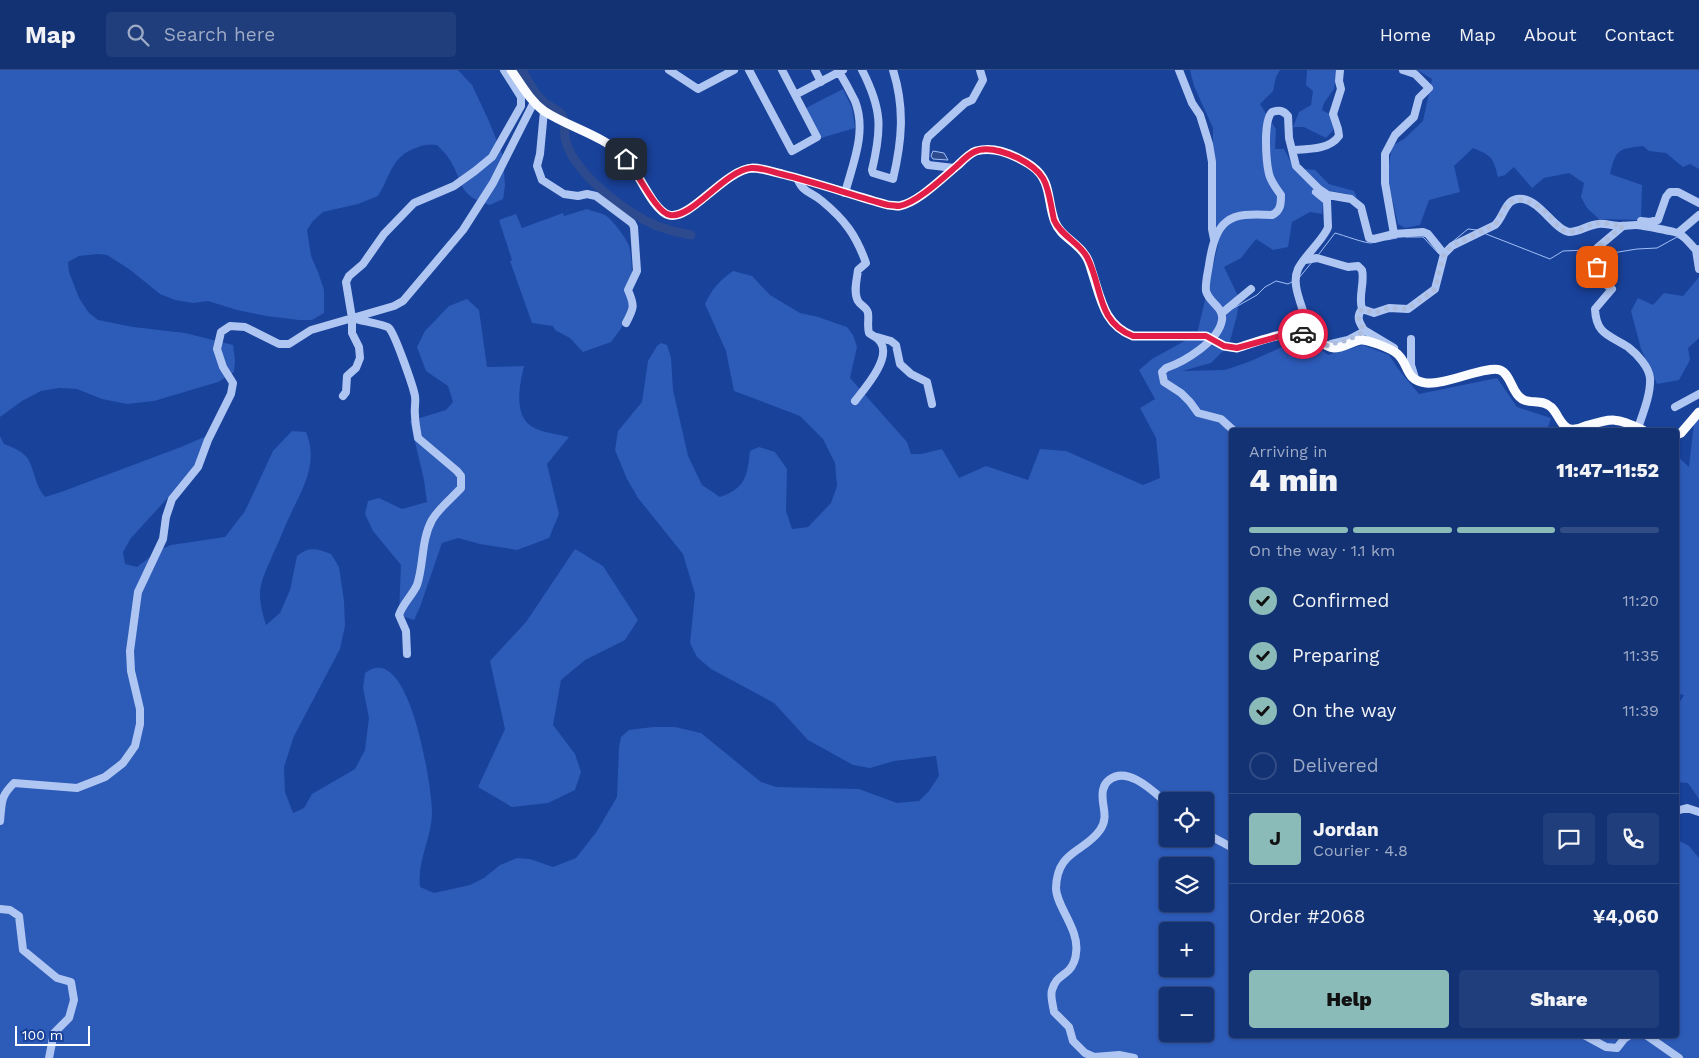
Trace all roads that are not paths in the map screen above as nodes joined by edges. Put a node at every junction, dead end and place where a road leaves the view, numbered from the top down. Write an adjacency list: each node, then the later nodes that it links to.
1 (504, 70): 37 (street)
2 (511, 70): 17 (main road)
3 (670, 70): 4 (street)
4 (734, 70)
5 (749, 70): 16 (street)
6 (782, 70): 16 (street)
7 (815, 70): 15 (street)
8 (862, 70): 9 (street)
9 (893, 70)
10 (980, 70): 20 (street)
11 (1179, 70): 29 (street)
12 (1340, 70): 19 (street)
13 (1403, 70): 28 (street)
14 (840, 71): 15 (street); 23 (street)
15 (821, 82): 16 (street)
16 (795, 95)
17 (534, 102): 18 (main road); 37 (street)
18 (544, 111): 22 (main road); 38 (street)
19 (1292, 150): 21 (street); 29 (street)
20 (954, 168): 23 (main road); 42 (main road)
21 (1306, 177): 28 (street); 32 (street)
22 (797, 178): 23 (main road); 41 (street)
23 (845, 193)
24 (1699, 203): 26 (street)
25 (1699, 215): 27 (street)
26 (1627, 226): 27 (street); 31 (street); 57 (street)
27 (1679, 232): 30 (street)
28 (1394, 234): 31 (street)
29 (1214, 239): 36 (street)
30 (1698, 250): 33 (street)
31 (1444, 254): 35 (street)
32 (1305, 260): 35 (street); 40 (street)
33 (1699, 269)
34 (1251, 288): 36 (street)
35 (1362, 309): 39 (street)
36 (1222, 313): 42 (street)
37 (352, 318): 48 (street); 59 (street); 63 (street)
38 (626, 323)
39 (1364, 330): 44 (street); 45 (street)
40 (1307, 335): 42 (main road); 44 (main road)
41 (875, 337): 49 (street); 50 (street)
42 (1211, 338): 53 (street)
43 (1411, 339): 46 (street)
44 (1328, 346): 45 (main road)
45 (1396, 353): 46 (main road)
46 (1415, 379): 54 (main road)
47 (1699, 394): 51 (street)
48 (343, 396)
49 (855, 402)
50 (932, 404)
51 (1675, 407)
52 (1699, 412): 58 (main road)
53 (1231, 428)
54 (1568, 428)
55 (1579, 428): 56 (main road)
56 (1638, 428)
57 (1640, 428)
58 (1679, 434)
59 (407, 654)
60 (1159, 796): 71 (street)
61 (1679, 811): 62 (street)
62 (1699, 812)
63 (0, 821)
64 (1214, 838): 65 (street)
65 (1229, 846)
66 (0, 908): 70 (street)
67 (1590, 1038): 68 (street)
68 (1626, 1038)
69 (1650, 1038): 72 (street)
70 (49, 1058)
71 (1134, 1058)
72 (1679, 1058)

